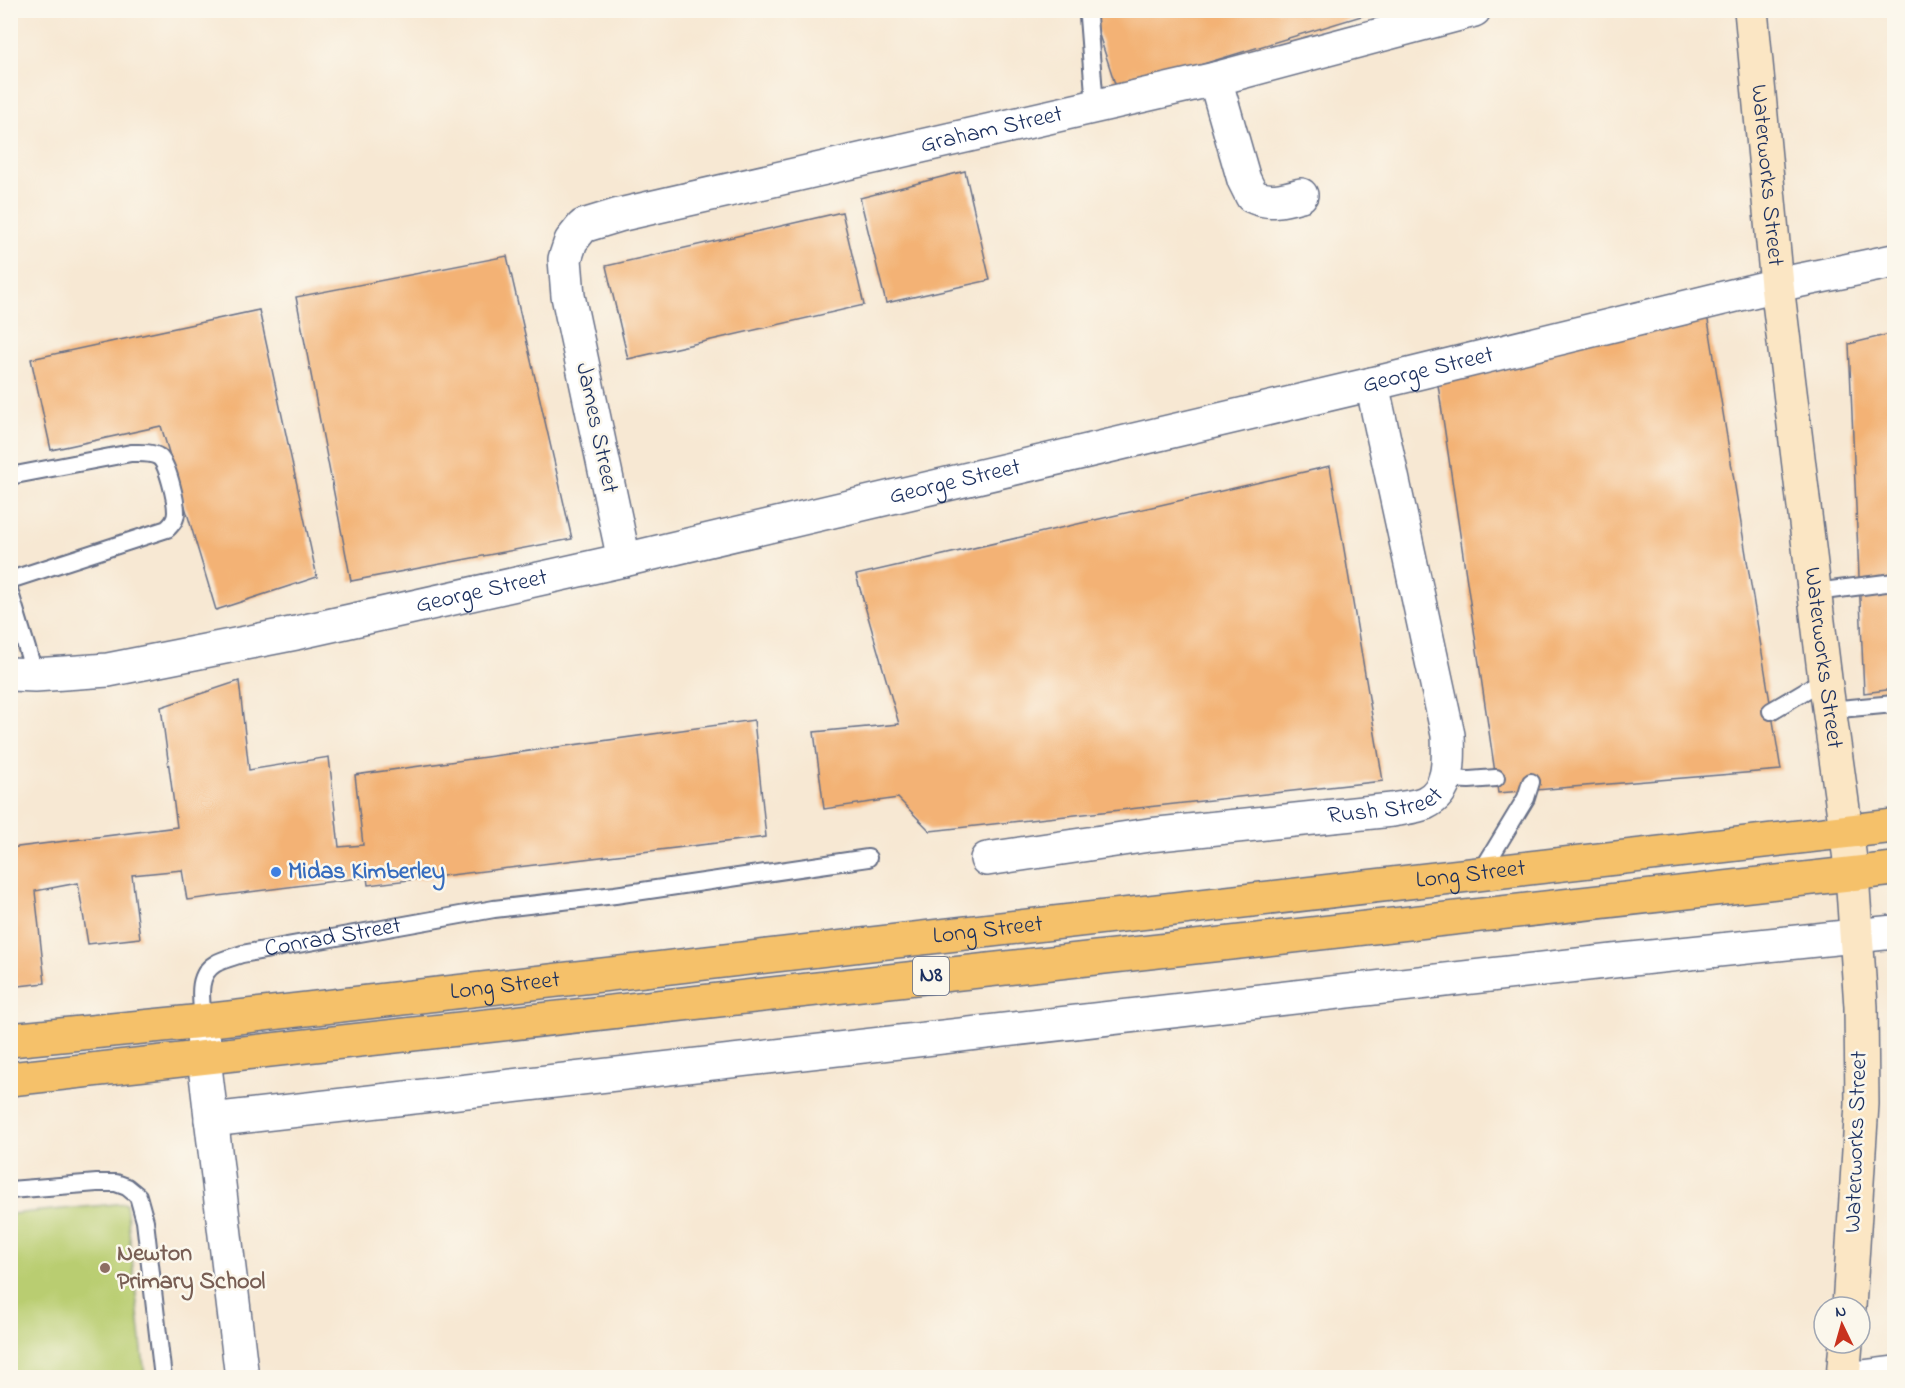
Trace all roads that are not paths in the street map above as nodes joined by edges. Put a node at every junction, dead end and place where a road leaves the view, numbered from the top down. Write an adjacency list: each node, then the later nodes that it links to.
1 (1474, 10): 4 (street, Graham Street)
2 (1751, 10): 8 (street, Waterworks Street)
3 (1088, 17): 5 (lane)
4 (1215, 79): 5 (street, Graham Street); 6 (street)
5 (1095, 106): 9 (street, Graham Street)
6 (1301, 195)
7 (1894, 261): 8 (street, George Street)
8 (1777, 285): 10 (street, George Street); 15 (street, Waterworks Street)
9 (568, 296): 12 (street, James Street)
10 (1372, 384): 12 (street, George Street); 22 (street, Rush Street)
11 (10, 476): 13 (lane)
12 (624, 560): 17 (street, George Street)
13 (10, 580)
14 (1894, 582): 15 (lane)
15 (1815, 592): 18 (street, Waterworks Street)
16 (10, 593): 17 (lane)
17 (23, 675)
18 (1827, 695): 19 (lane); 20 (lane); 25 (street, Waterworks Street)
19 (1894, 704)
20 (1771, 711)
21 (1496, 778): 22 (lane)
22 (1446, 779): 27 (street, Rush Street)
23 (1531, 782): 29 (lane)
24 (1894, 826): 25 (highway, Long Street / N8)
25 (1846, 832): 29 (highway, Long Street / N8); 30 (street, Waterworks Street)
26 (868, 858): 33 (lane, Conrad Street)
27 (987, 859)
28 (1894, 869): 30 (highway, Long Street / N8)
29 (1480, 874): 33 (highway, Long Street / N8)
30 (1852, 874): 32 (street, Waterworks Street); 35 (highway, Long Street / N8)
31 (1894, 932): 32 (street)
32 (1857, 937): 37 (street); 39 (street, Waterworks Street)
33 (203, 1021): 34 (highway, Long Street / N8); 35 (street, Conrad Street)
34 (10, 1040)
35 (204, 1058): 36 (highway, Long Street / N8); 37 (street, Conrad Street)
36 (10, 1078)
37 (211, 1120): 43 (street, Conrad Street)
38 (10, 1190): 42 (lane)
39 (1849, 1295)
40 (1845, 1355): 44 (street)
41 (1894, 1373): 45 (street)
42 (163, 1377)
43 (242, 1377)
44 (1843, 1377)
45 (1854, 1377)

